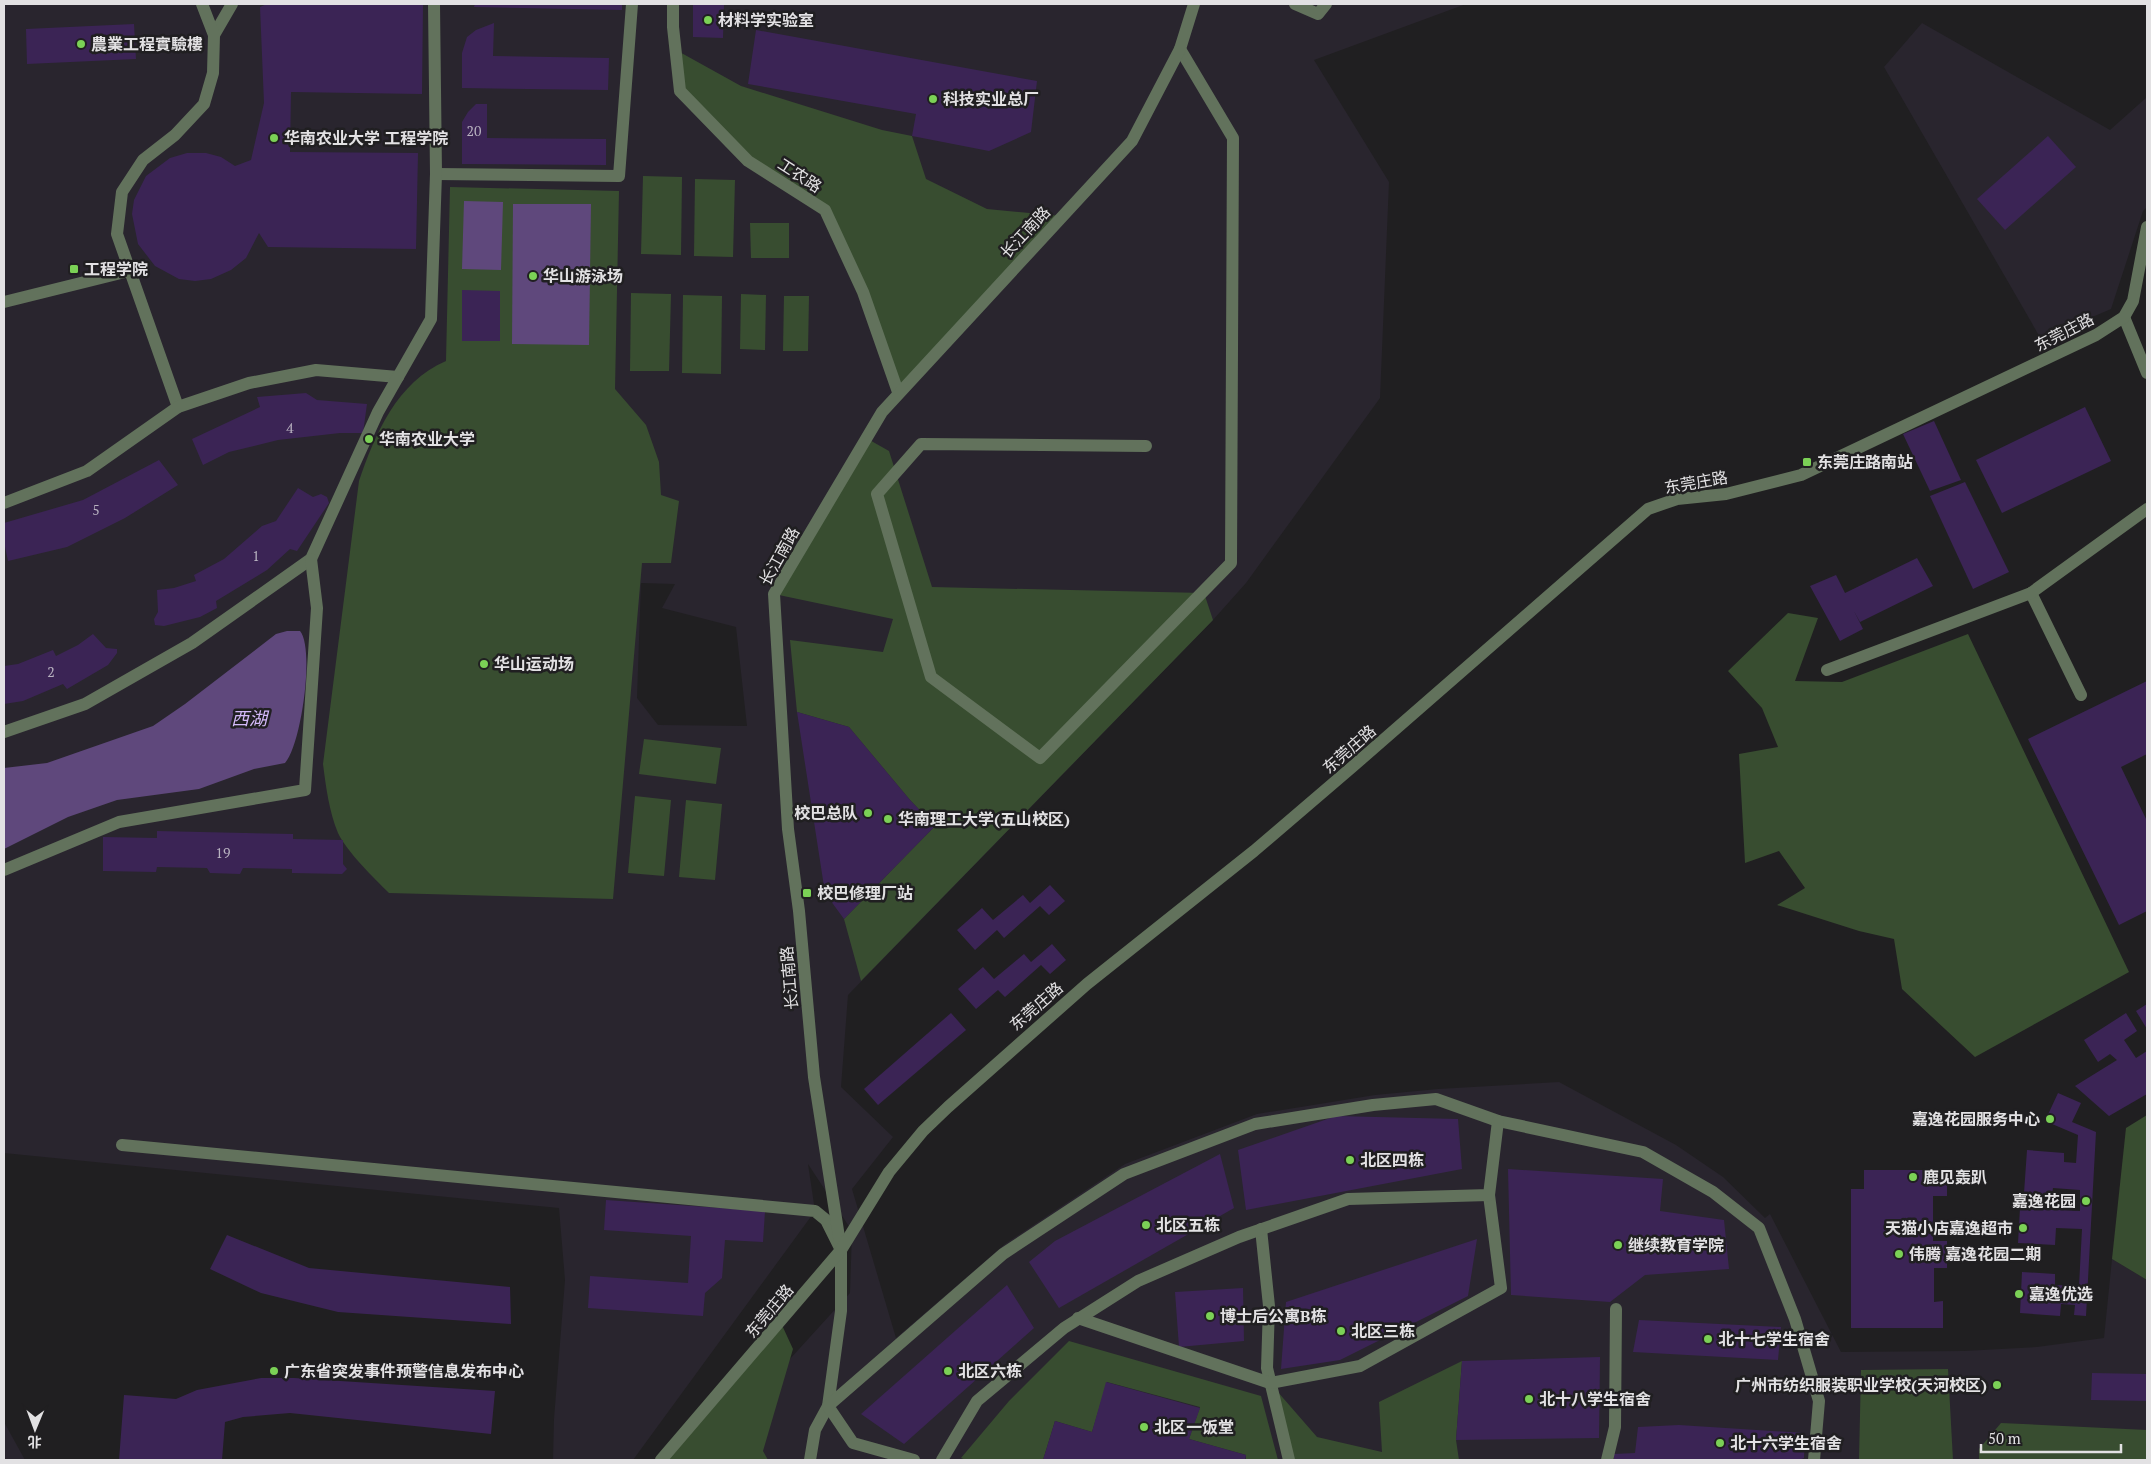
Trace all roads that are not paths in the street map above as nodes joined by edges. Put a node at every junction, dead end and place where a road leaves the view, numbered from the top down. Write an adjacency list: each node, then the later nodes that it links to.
1 (202, 4): 9 (street)
2 (232, 4): 9 (street)
3 (434, 4): 11 (street)
4 (632, 4): 11 (street)
5 (673, 4): 18 (street, 工农路)
6 (1194, 4): 10 (street, 长江南路)
7 (1295, 4): 8 (street)
8 (1326, 4)
9 (214, 35): 13 (street)
10 (1180, 49): 18 (street, 长江南路); 20 (street)
11 (436, 174): 17 (street)
12 (2147, 227): 15 (street)
13 (129, 271): 14 (street); 19 (street)
14 (4, 302)
15 (2124, 317): 16 (street); 33 (street, 东莞庄路)
16 (2147, 373)
17 (398, 377): 19 (street); 23 (street)
18 (898, 392): 33 (street, 长江南路)
19 (178, 406): 21 (street)
20 (1146, 446)
21 (4, 503)
22 (2147, 509): 24 (street)
23 (311, 559): 27 (street); 28 (street)
24 (2031, 593): 25 (street); 26 (street)
25 (1827, 670)
26 (2081, 695)
27 (4, 732)
28 (4, 870)
29 (1498, 1121): 31 (street); 37 (street); 44 (street)
30 (122, 1145): 33 (street)
31 (1489, 1194): 32 (street); 36 (street)
32 (1261, 1230): 35 (street); 36 (street)
33 (840, 1250): 37 (street, 长江南路); 38 (street, 东莞庄路)
34 (1616, 1309): 43 (street)
35 (1078, 1318): 36 (street); 41 (street)
36 (1270, 1383): 42 (street)
37 (828, 1406): 39 (street); 40 (street)
38 (662, 1460)
39 (810, 1460)
40 (914, 1460)
41 (942, 1460)
42 (1289, 1460)
43 (1607, 1460)
44 (1814, 1460)

